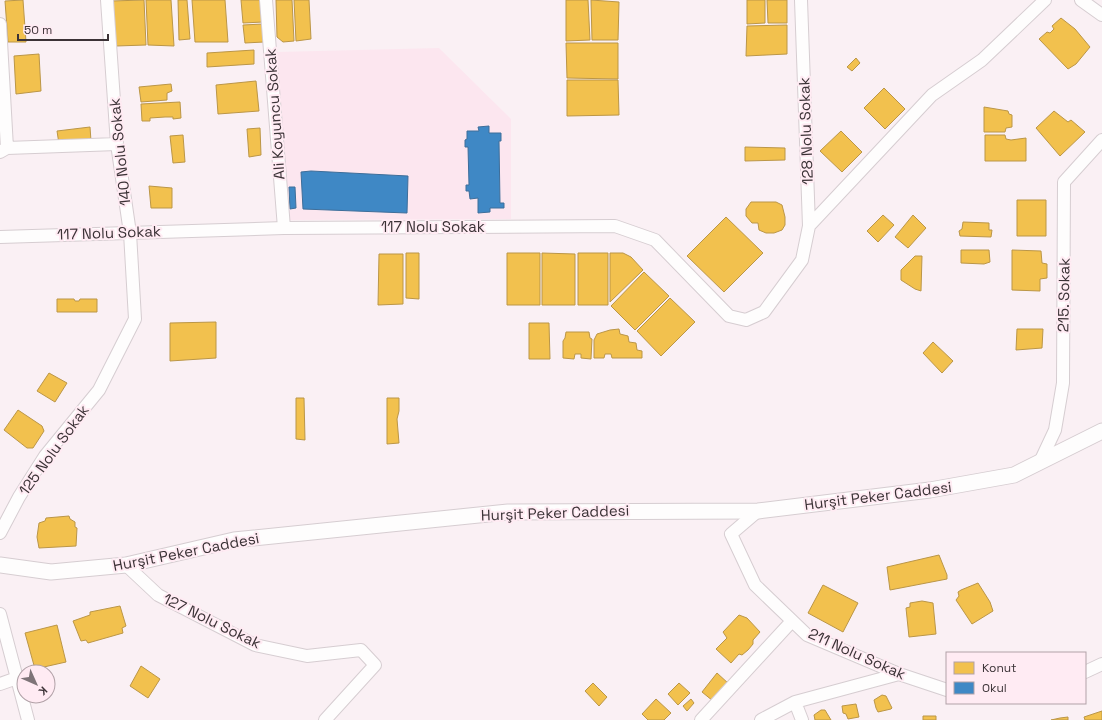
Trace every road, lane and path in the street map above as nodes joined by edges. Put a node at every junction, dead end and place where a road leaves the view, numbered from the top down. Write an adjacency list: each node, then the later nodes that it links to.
1 (107, 0): 9 (street, 140 Nolu Sokak)
2 (266, 0): 12 (street, Ali Koyuncu Sokak)
3 (801, 0): 11 (street, 128 Nolu Sokak)
4 (1045, 0): 11 (street)
5 (1080, 0): 6 (street)
6 (1102, 15)
7 (0, 24): 10 (street)
8 (1102, 140): 18 (street, 215. Sokak)
9 (117, 144): 10 (street); 13 (street, 140 Nolu Sokak)
10 (4, 150)
11 (809, 226): 15 (street, 128 Nolu Sokak)
12 (284, 228): 13 (street, 117 Nolu Sokak); 15 (street, 117 Nolu Sokak)
13 (130, 233): 14 (street, 117 Nolu Sokak); 16 (street, 140 Nolu Sokak)
14 (0, 237)
15 (802, 260)
16 (99, 390): 20 (street, 125 Nolu Sokak)
17 (1102, 431): 18 (street, Hurşit Peker Caddesi)
18 (1040, 462): 19 (street, Hurşit Peker Caddesi)
19 (758, 510): 21 (street, Hurşit Peker Caddesi); 24 (street, 211 Nolu Sokak)
20 (0, 533)
21 (126, 565): 22 (street, Hurşit Peker Caddesi); 34 (street, 127 Nolu Sokak)
22 (0, 566)
23 (0, 614): 28 (street)
24 (792, 621): 27 (street, 211 Nolu Sokak); 35 (street)
25 (1102, 664): 26 (street)
26 (1086, 672)
27 (899, 674): 30 (street, 211 Nolu Sokak); 31 (street)
28 (16, 678): 29 (street)
29 (0, 684)
30 (946, 690)
31 (795, 702): 36 (street); 37 (street)
32 (23, 704): 33 (street)
33 (28, 720)
34 (325, 720)
35 (701, 720)
36 (762, 720)
37 (802, 720)

